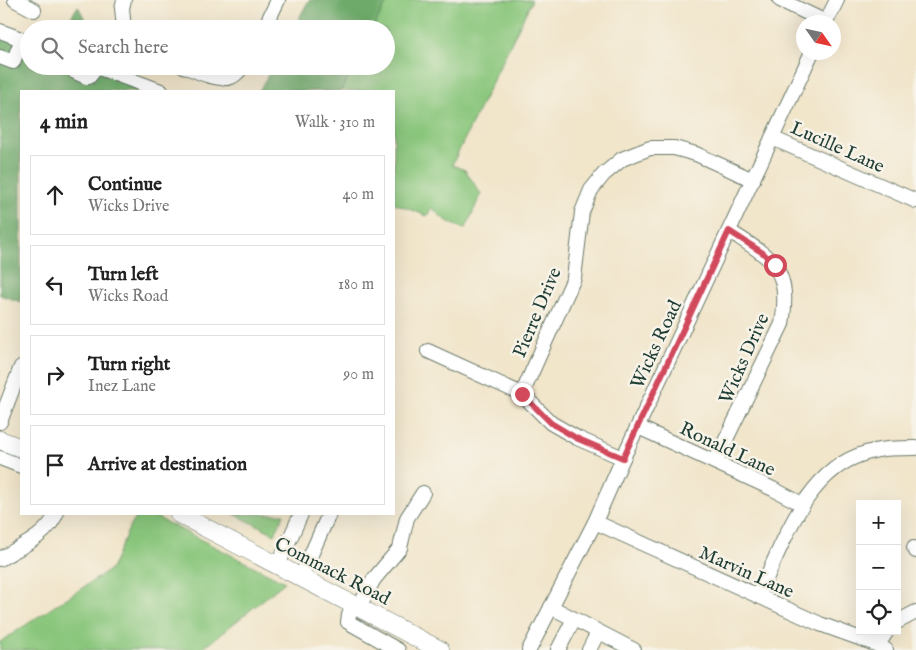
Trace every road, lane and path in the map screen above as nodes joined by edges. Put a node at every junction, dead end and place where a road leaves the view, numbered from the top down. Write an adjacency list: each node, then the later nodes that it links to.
1 (16, 0): 6 (street)
2 (124, 0): 9 (street)
3 (278, 0): 10 (street)
4 (780, 0): 7 (street)
5 (837, 0): 8 (street)
6 (34, 10)
7 (811, 15)
8 (830, 15)
9 (123, 20)
10 (268, 20)
11 (0, 31): 12 (street)
12 (20, 38)
13 (20, 49): 14 (street)
14 (0, 57)
15 (808, 60): 20 (street, Wicks Road)
16 (117, 75): 19 (street)
17 (209, 75): 18 (street)
18 (233, 75)
19 (158, 90)
20 (772, 138): 21 (street, Wicks Road); 22 (street, Lucille Lane)
21 (753, 180): 23 (street, Wicks Road); 26 (street, Pierre Drive)
22 (916, 201)
23 (729, 231): 28 (street, Wicks Road); 34 (street, Wicks Drive)
24 (428, 351): 26 (street)
25 (20, 370): 27 (street)
26 (522, 394): 33 (street)
27 (0, 422)
28 (638, 427): 33 (street, Wicks Road); 34 (street, Ronald Lane)
29 (0, 440): 30 (main road)
30 (20, 448)
31 (916, 448): 37 (street)
32 (0, 458): 35 (street)
33 (623, 458): 42 (street, Wicks Road)
34 (715, 462): 37 (street, Ronald Lane)
35 (20, 466)
36 (423, 493): 47 (street)
37 (802, 504): 46 (street)
38 (56, 515): 43 (street)
39 (181, 515): 44 (main road, Commack Road)
40 (301, 515): 44 (street)
41 (329, 515): 45 (street)
42 (595, 522): 46 (street, Marvin Lane); 48 (street, Wicks Road)
43 (0, 559)
44 (278, 565): 45 (main road, Commack Road)
45 (301, 577): 47 (main road, Commack Road)
46 (758, 596): 54 (street, Marvin Lane)
47 (357, 606): 55 (street); 56 (main road, Commack Road)
48 (551, 607): 50 (street); 57 (street, Wicks Road)
49 (916, 612): 51 (street)
50 (574, 619): 52 (street); 58 (street)
51 (901, 620)
52 (598, 632): 59 (street); 60 (street)
53 (886, 635): 54 (street)
54 (882, 647)
55 (398, 650)
56 (440, 650)
57 (529, 650)
58 (558, 650)
59 (589, 650)
60 (634, 650)

